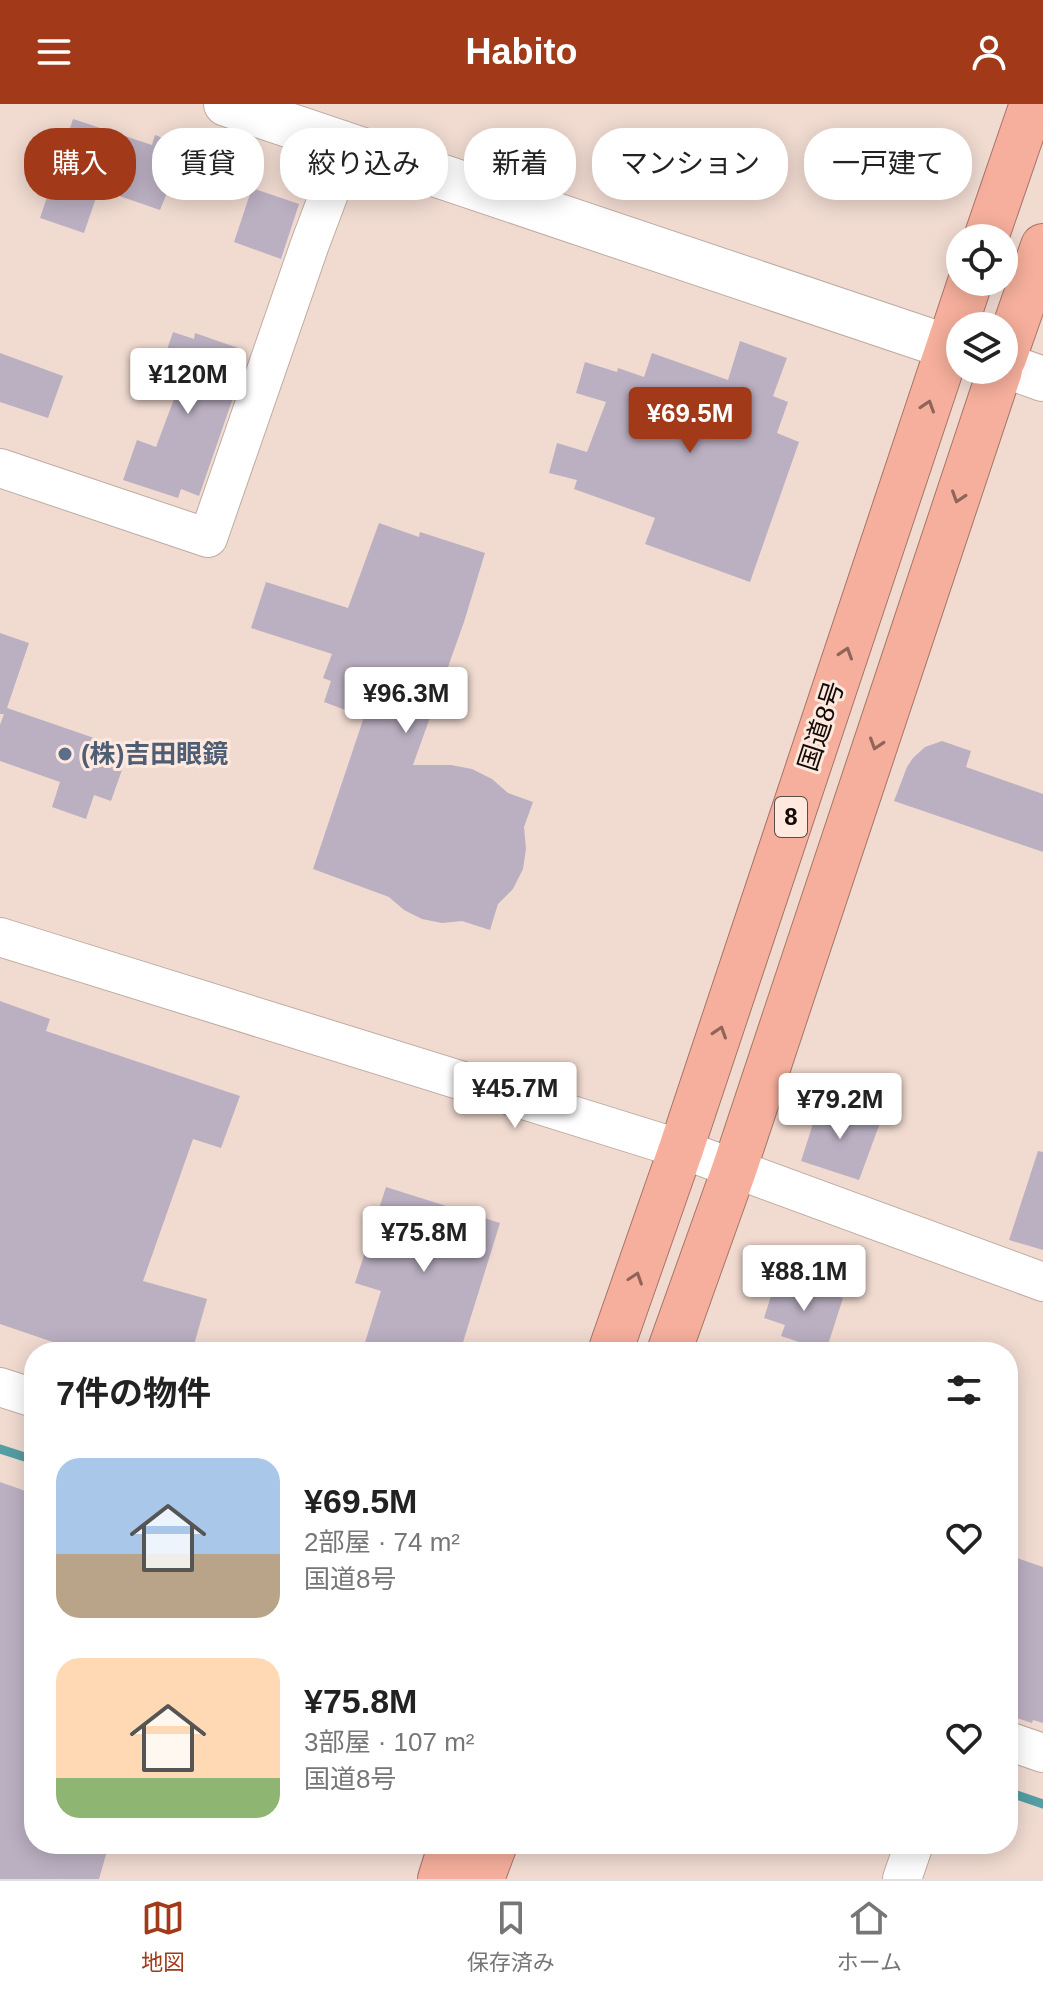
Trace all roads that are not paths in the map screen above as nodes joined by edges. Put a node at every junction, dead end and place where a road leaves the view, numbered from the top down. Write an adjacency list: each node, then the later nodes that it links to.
1 (226, 104): 3 (street)
2 (1032, 104): 6 (highway)
3 (295, 128)
4 (448, 180): 9 (street)
5 (327, 200): 14 (street)
6 (991, 224)
7 (1043, 246): 8 (highway)
8 (1018, 318)
9 (946, 345)
10 (1018, 370): 12 (street)
11 (946, 371): 16 (highway, 国道8号 / 8, one-way to 11)
12 (1043, 379)
13 (995, 384): 17 (highway, 8, one-way to 17)
14 (0, 468)
15 (0, 937): 16 (street)
16 (681, 1149): 17 (street); 19 (highway, 国道8号 / 8, one-way to 16)
17 (734, 1170): 18 (street); 20 (highway, 8)
18 (1043, 1282)
19 (613, 1342)
20 (673, 1342)
21 (0, 1387): 22 (street)
22 (24, 1395)
23 (1018, 1744): 24 (street)
24 (1043, 1753)
25 (448, 1854): 28 (highway)
26 (491, 1854): 29 (highway)
27 (911, 1854): 30 (street)
28 (440, 1879)
29 (482, 1879)
30 (902, 1879)

